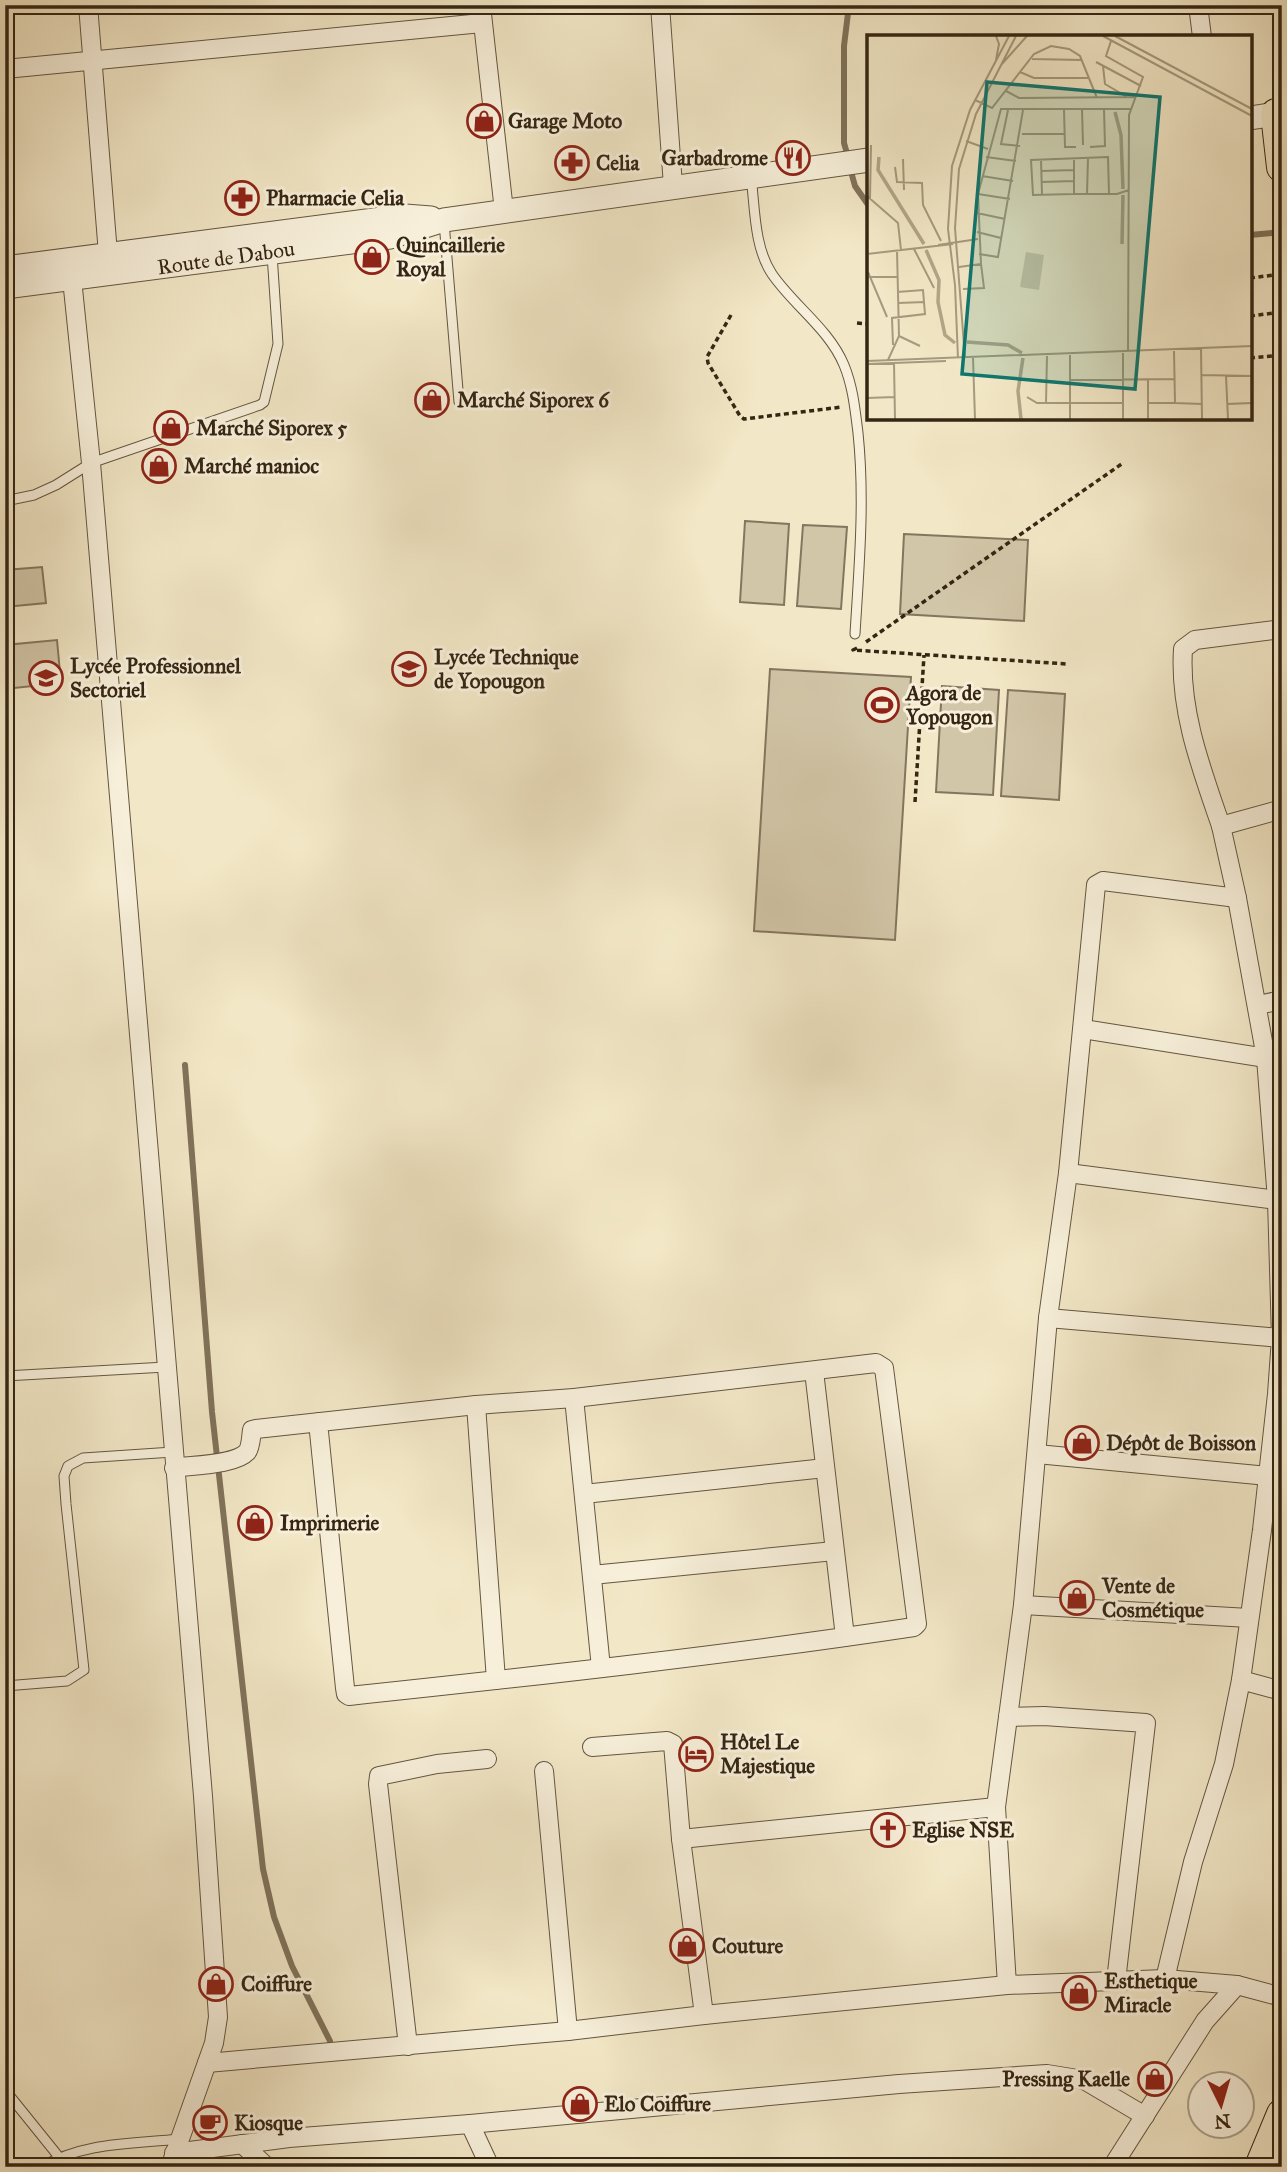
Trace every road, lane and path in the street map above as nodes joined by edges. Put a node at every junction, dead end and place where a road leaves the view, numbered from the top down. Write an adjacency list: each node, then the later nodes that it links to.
1 (88, 5): 6 (street)
2 (660, 5): 12 (street)
3 (1198, 5): 5 (street)
4 (481, 14): 6 (street); 13 (street)
5 (1202, 35)
6 (92, 60): 7 (street); 16 (street)
7 (5, 69)
8 (1269, 115): 10 (main road)
9 (855, 162): 11 (street, Route de Dabou)
10 (1282, 167)
11 (751, 176): 12 (street, Route de Dabou); 30 (lane)
12 (673, 186): 13 (street, Route de Dabou)
13 (503, 211): 14 (street, Route de Dabou)
14 (444, 220): 15 (street, Route de Dabou); 16 (street, Route de Dabou); 29 (lane)
15 (271, 252): 20 (street, Route de Dabou); 31 (lane)
16 (108, 254): 17 (street, Route de Dabou)
17 (5, 268)
18 (1282, 274): 19 (path)
19 (1252, 278)
20 (72, 279): 21 (street, Route de Dabou); 31 (street)
21 (5, 287)
22 (1282, 313): 24 (path)
23 (732, 315): 30 (path)
24 (1252, 316)
25 (857, 323): 26 (path)
26 (867, 324)
27 (1282, 355): 28 (path)
28 (1252, 358)
29 (459, 402)
30 (854, 406): 35 (lane)
31 (91, 463): 33 (lane); 50 (street)
32 (1123, 463): 36 (path)
33 (5, 501)
34 (1282, 629): 40 (street)
35 (855, 634)
36 (924, 655): 37 (path); 38 (path)
37 (1067, 664)
38 (915, 802)
39 (1282, 809): 40 (street)
40 (1220, 826): 41 (street)
41 (1237, 898): 43 (street); 44 (street)
42 (1282, 1000): 43 (street)
43 (1258, 1005): 45 (street)
44 (1083, 1029): 45 (street); 46 (street)
45 (1266, 1058): 47 (street)
46 (1068, 1173): 47 (street); 48 (street)
47 (1277, 1200): 49 (street)
48 (1048, 1318): 49 (street); 56 (street)
49 (1281, 1338): 59 (street)
50 (166, 1367): 52 (lane); 57 (street)
51 (814, 1371): 53 (street); 58 (street); 65 (street)
52 (5, 1376)
53 (574, 1398): 54 (street); 60 (street)
54 (476, 1405): 55 (street); 68 (street)
55 (318, 1422): 57 (street); 68 (street)
56 (1037, 1454): 59 (street); 63 (street)
57 (174, 1460): 69 (lane); 85 (street)
58 (825, 1468): 60 (street); 61 (street)
59 (1268, 1476): 64 (street)
60 (584, 1494): 62 (street)
61 (834, 1550): 62 (street); 65 (street)
62 (592, 1575): 66 (street)
63 (1023, 1605): 64 (street); 71 (street)
64 (1249, 1618): 67 (street)
65 (845, 1637): 66 (street)
66 (601, 1668): 68 (street)
67 (1241, 1679): 70 (street); 77 (street)
68 (496, 1680)
69 (5, 1686)
70 (1282, 1691)
71 (1008, 1717): 75 (street); 78 (street)
72 (592, 1747): 76 (street)
73 (487, 1759): 84 (street)
74 (544, 1770): 83 (street)
75 (996, 1807): 76 (street); 79 (street)
76 (681, 1839): 82 (street)
77 (1166, 1979): 78 (street); 80 (street)
78 (1116, 1981): 79 (street)
79 (1007, 1985): 82 (street)
80 (1237, 1985): 81 (street); 88 (street)
81 (1282, 1997)
82 (704, 2015): 83 (street)
83 (568, 2031): 84 (street)
84 (408, 2046): 85 (street)
85 (208, 2063): 91 (street)
86 (5, 2090): 92 (lane)
87 (1282, 2114): 97 (main road)
88 (1145, 2116): 89 (street); 96 (street)
89 (470, 2124): 90 (street); 95 (street)
90 (242, 2144): 91 (street); 94 (street)
91 (174, 2153): 92 (lane)
92 (59, 2157): 93 (lane)
93 (42, 2167)
94 (267, 2167)
95 (490, 2167)
96 (1112, 2167)
97 (1261, 2167)

